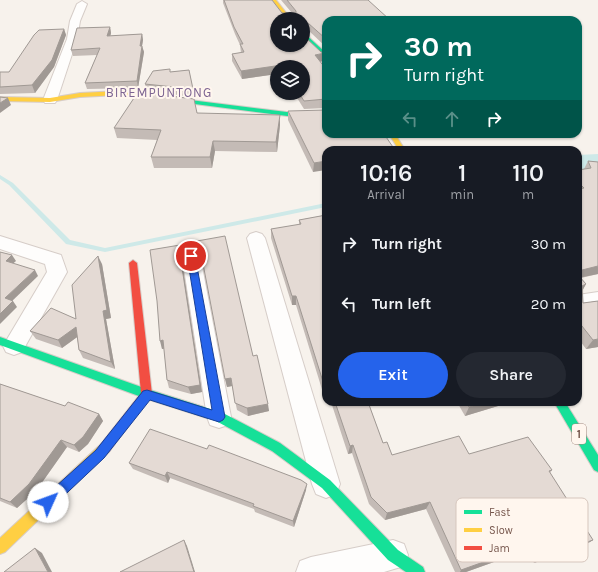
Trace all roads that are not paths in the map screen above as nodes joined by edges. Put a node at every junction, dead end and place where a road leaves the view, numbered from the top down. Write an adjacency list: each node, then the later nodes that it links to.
1 (274, 0): 3 (main road)
2 (82, 4): 7 (street)
3 (283, 12)
4 (310, 40): 5 (main road)
5 (322, 52)
6 (0, 99): 7 (main road)
7 (50, 100): 8 (main road)
8 (322, 113)
9 (256, 238): 20 (street)
10 (0, 242): 15 (street)
11 (191, 256): 18 (street)
12 (133, 263): 16 (main road)
13 (598, 300): 14 (street)
14 (582, 302)
15 (7, 343): 16 (main road)
16 (147, 394): 18 (main road); 21 (main road)
17 (561, 406): 19 (main road, 1)
18 (219, 417): 20 (main road)
19 (598, 466)
20 (326, 484): 22 (main road)
21 (6, 534)
22 (393, 555): 23 (street); 24 (main road)
23 (311, 572)
24 (418, 572)

